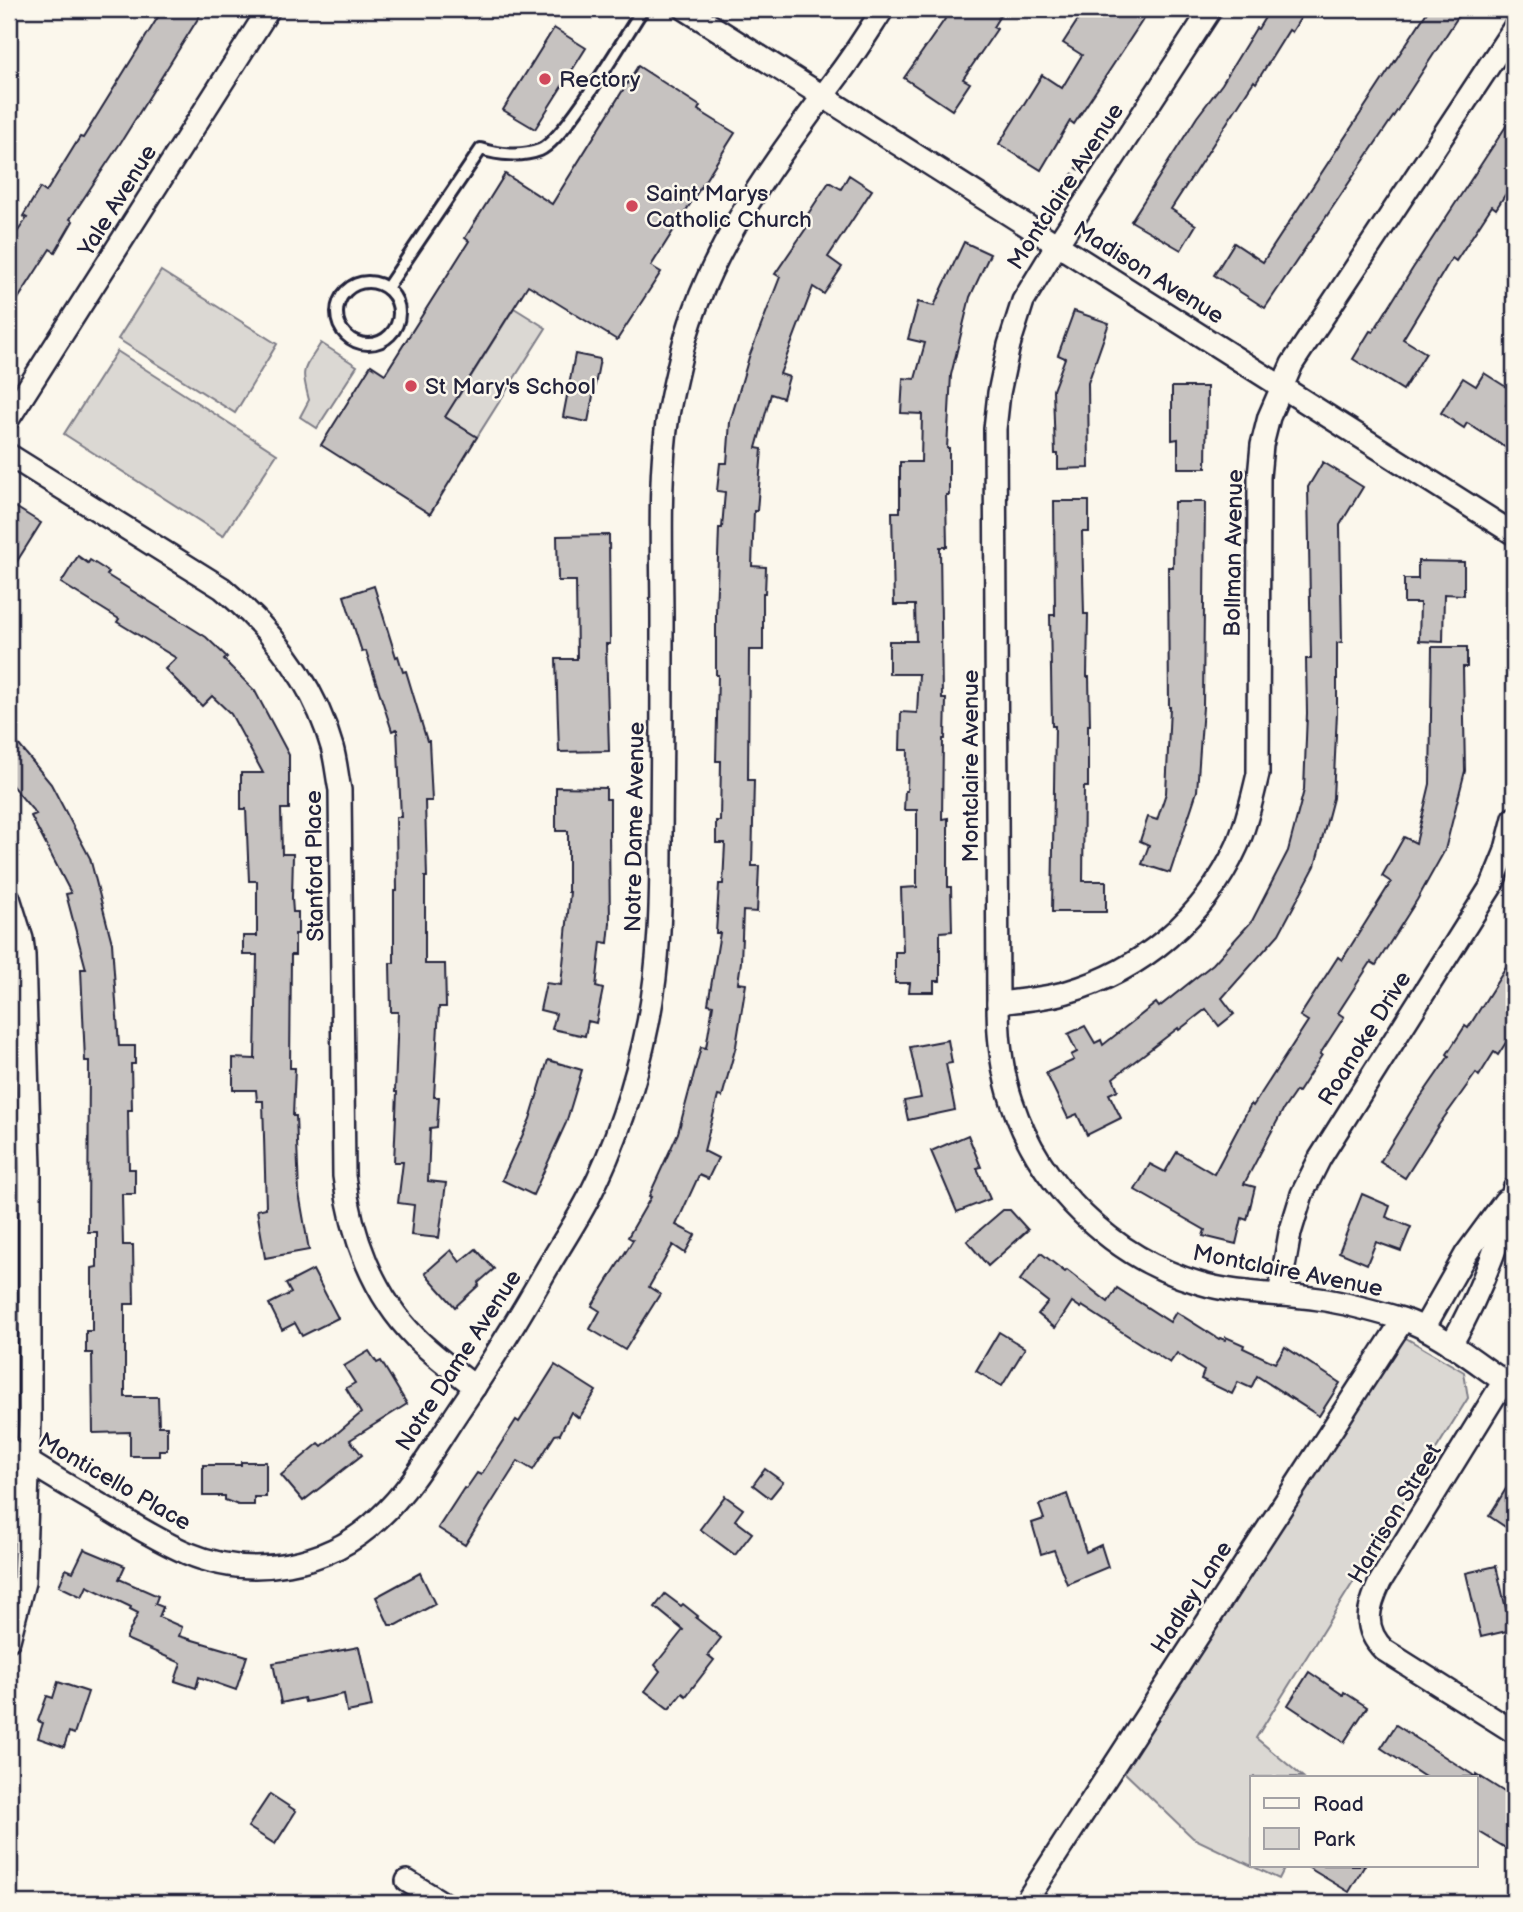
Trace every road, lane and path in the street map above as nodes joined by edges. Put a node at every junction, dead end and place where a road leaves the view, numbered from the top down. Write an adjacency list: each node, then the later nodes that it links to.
1 (269, 9): 11 (street, Yale Avenue)
2 (643, 9): 9 (lane)
3 (685, 9): 7 (street, Madison Avenue)
4 (883, 9): 7 (street, Notre Dame Avenue)
5 (1211, 9): 8 (street, Montclaire Avenue)
6 (1514, 28): 10 (street, Bollman Avenue)
7 (823, 97): 8 (street, Madison Avenue); 23 (street, Notre Dame Avenue)
8 (1057, 245): 10 (street, Madison Avenue); 16 (street, Montclaire Avenue)
9 (387, 288): 9 (lane)
10 (1282, 388): 13 (street, Madison Avenue); 16 (street, Bollman Avenue)
11 (9, 418)
12 (9, 455): 23 (street, Stanford Place)
13 (1514, 534)
14 (1514, 818): 18 (street, Roanoke Drive)
15 (9, 898): 25 (street)
16 (998, 1003): 18 (street, Montclaire Avenue)
17 (1514, 1189): 20 (street); 21 (street)
18 (1279, 1295): 19 (street, Montclaire Avenue)
19 (1403, 1320): 20 (street, Montclaire Avenue); 31 (street, Hadley Lane)
20 (1424, 1328): 21 (street, Montclaire Avenue)
21 (1451, 1346): 22 (street, Montclaire Avenue)
22 (1509, 1385): 28 (street, Harrison Street)
23 (475, 1387): 26 (street, Notre Dame Avenue)
24 (9, 1449): 25 (street, Monticello Place)
25 (29, 1462): 26 (street, Monticello Place); 27 (street)
26 (279, 1566)
27 (9, 1640)
28 (1514, 1732)
29 (407, 1881): 30 (street)
30 (443, 1903)
31 (1025, 1903)

